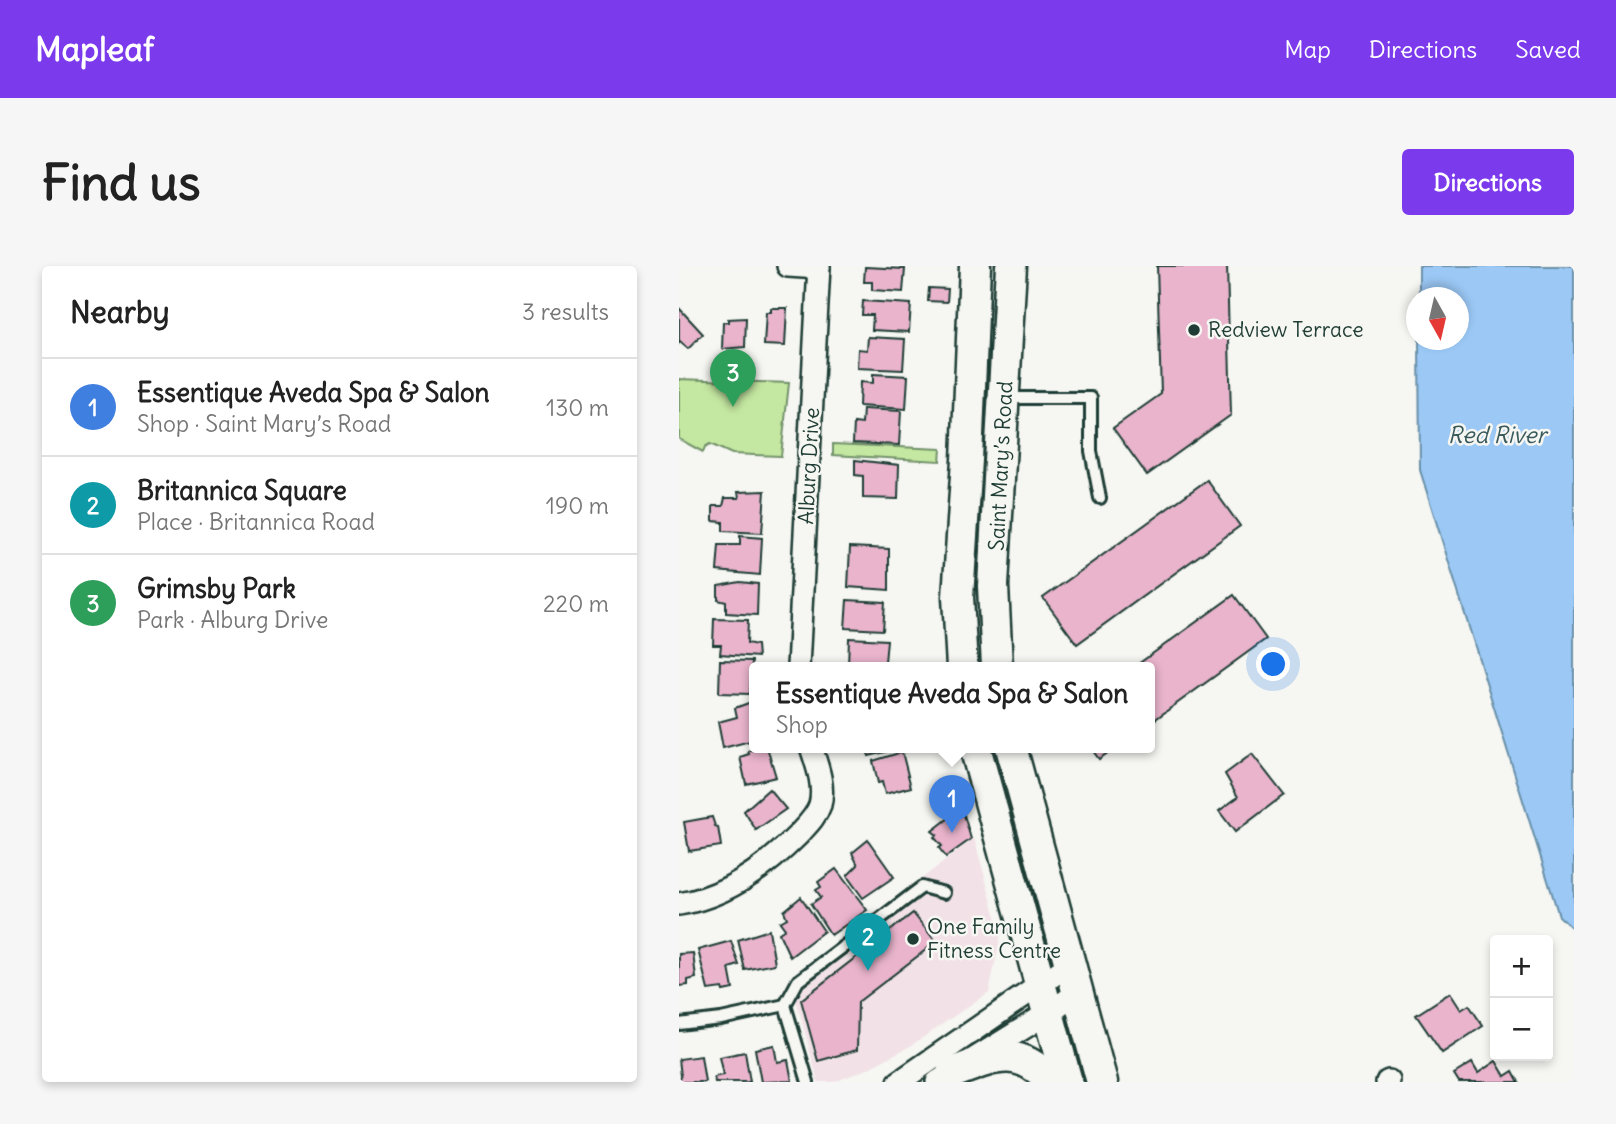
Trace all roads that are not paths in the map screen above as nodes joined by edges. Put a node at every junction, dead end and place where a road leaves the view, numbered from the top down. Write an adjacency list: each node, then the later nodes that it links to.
1 (788, 266): 4 (street)
2 (975, 266): 5 (main road, Saint Mary’s Road)
3 (1011, 266): 6 (main road, Saint Mary’s Road)
4 (819, 267): 8 (street, Alburg Drive)
5 (970, 380): 6 (main road); 9 (main road, Saint Mary’s Road)
6 (1005, 389): 7 (lane); 10 (main road, Saint Mary’s Road)
7 (1100, 498)
8 (798, 662)
9 (962, 662)
10 (997, 662)
11 (813, 753): 15 (street)
12 (977, 753): 17 (main road)
13 (1013, 753): 16 (main road)
14 (944, 893): 18 (lane)
15 (679, 904)
16 (1074, 978): 17 (street); 19 (street); 26 (main road)
17 (1041, 984): 19 (main road); 23 (street)
18 (785, 1005): 20 (lane); 22 (lane)
19 (1048, 1013): 21 (street); 25 (main road)
20 (679, 1024)
21 (945, 1078): 24 (main road)
22 (808, 1082)
23 (899, 1082)
24 (1051, 1082)
25 (1067, 1082)
26 (1102, 1082)

